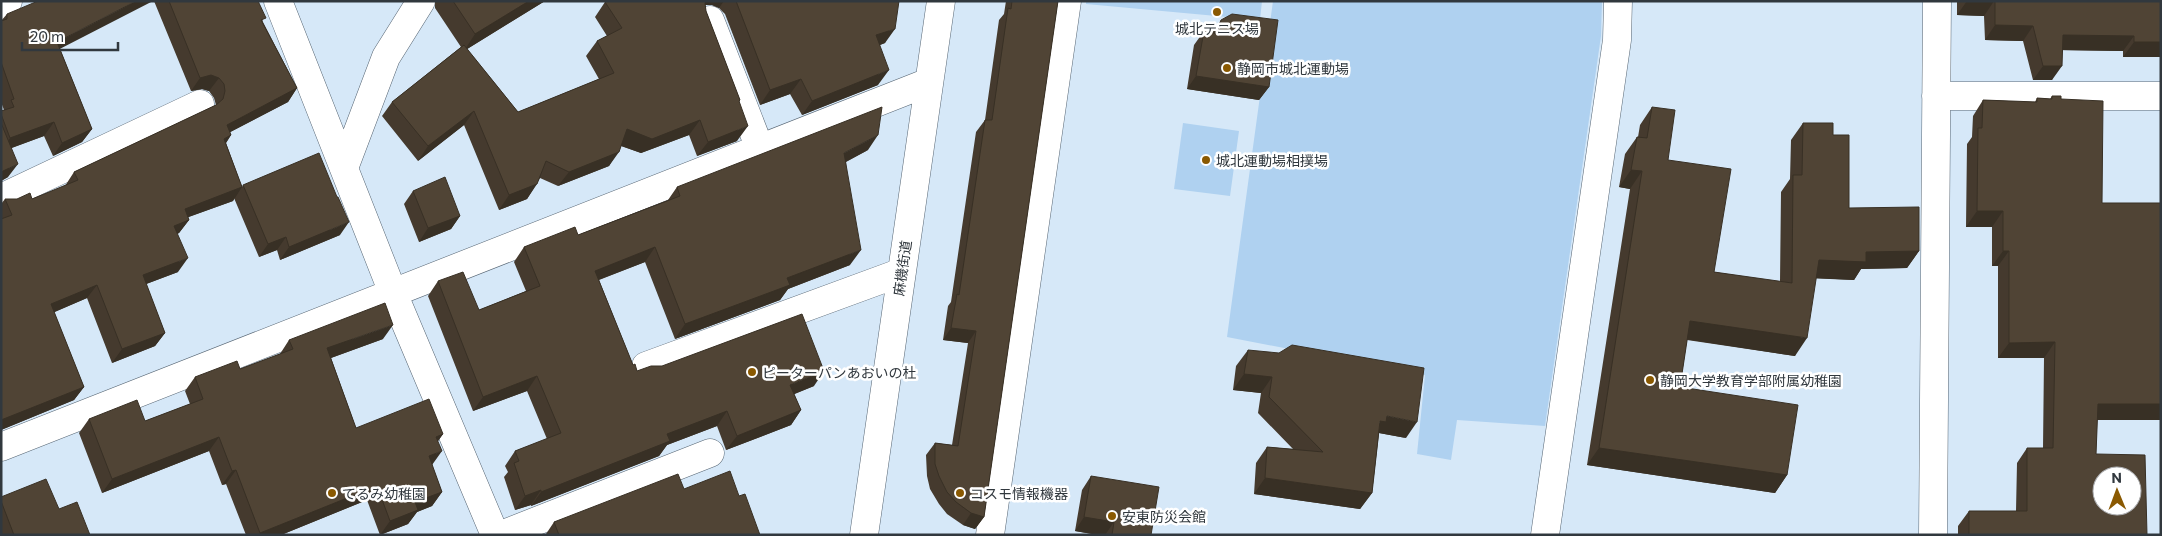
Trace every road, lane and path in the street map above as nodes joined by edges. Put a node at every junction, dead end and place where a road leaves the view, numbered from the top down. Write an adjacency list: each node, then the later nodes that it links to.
1 (8, 1): 8 (street)
2 (278, 1): 15 (street)
3 (421, 1): 15 (street)
4 (941, 1): 10 (street, 麻機街道)
5 (1067, 1): 25 (street)
6 (1618, 1): 26 (street)
7 (1937, 1): 11 (street)
8 (1, 5)
9 (710, 20): 14 (street)
10 (929, 82): 14 (street); 17 (street, 麻機街道)
11 (1936, 96): 12 (street); 27 (street)
12 (2161, 96)
13 (200, 104): 16 (street)
14 (760, 149): 18 (street)
15 (344, 168): 18 (street)
16 (1, 198)
17 (902, 272): 19 (street); 24 (street, 麻機街道)
18 (394, 292): 20 (street); 22 (street)
19 (646, 366)
20 (1, 447)
21 (710, 453): 23 (street)
22 (496, 535)
23 (501, 535)
24 (864, 535)
25 (990, 535)
26 (1545, 535)
27 (1933, 535)

